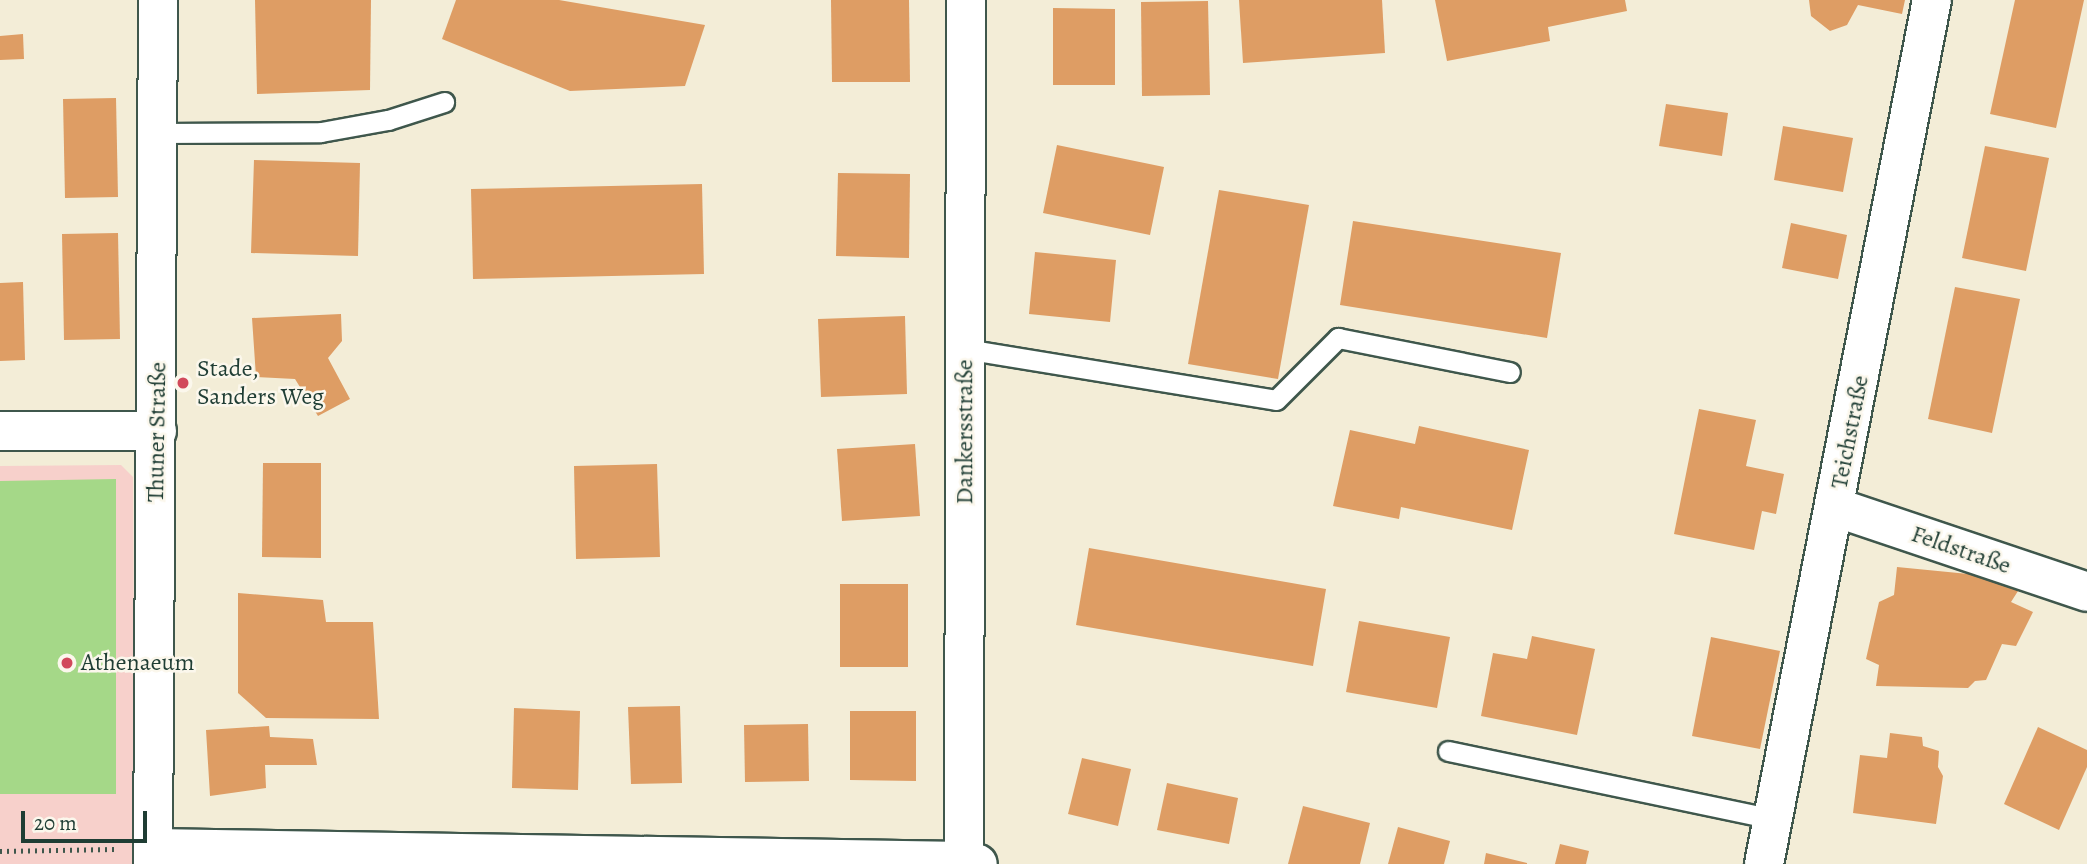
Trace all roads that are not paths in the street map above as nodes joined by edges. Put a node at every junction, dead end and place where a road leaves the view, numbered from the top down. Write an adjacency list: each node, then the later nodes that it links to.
1 (158, 0): 5 (street, Thuner Straße)
2 (966, 0): 6 (street, Dankersstraße)
3 (1932, 0): 10 (street, Teichstraße)
4 (444, 102): 5 (lane)
5 (157, 132): 9 (street, Thuner Straße)
6 (965, 349): 7 (lane); 15 (street, Dankersstraße)
7 (1510, 372)
8 (0, 431): 9 (street)
9 (157, 431): 14 (street, Thuner Straße)
10 (1835, 507): 11 (street, Feldstraße); 13 (street, Teichstraße)
11 (2087, 592)
12 (1448, 751): 13 (lane)
13 (1773, 819): 16 (street, Teichstraße)
14 (143, 854): 15 (street)
15 (969, 863)
16 (1764, 864)

